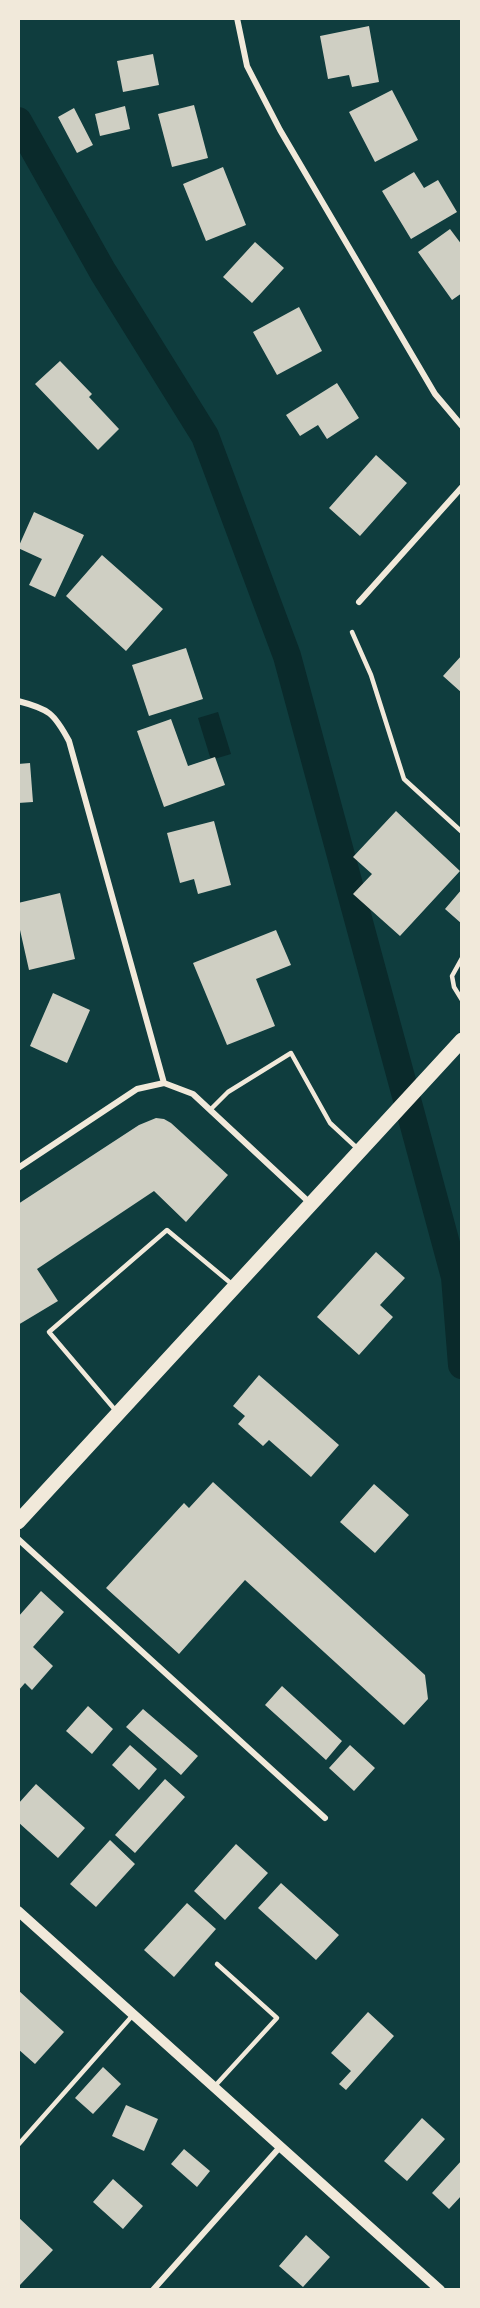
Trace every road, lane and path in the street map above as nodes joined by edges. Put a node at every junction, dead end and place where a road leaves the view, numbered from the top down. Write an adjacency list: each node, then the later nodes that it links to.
1 (237, 18): 2 (street)
2 (462, 426)
3 (462, 487): 4 (street)
4 (358, 602)
5 (352, 632): 7 (lane)
6 (18, 702): 11 (street)
7 (462, 832)
8 (462, 958): 9 (lane)
9 (462, 1000)
10 (462, 1040): 13 (main road)
11 (164, 1083): 12 (street); 14 (street)
12 (210, 1110): 13 (lane); 15 (street)
13 (360, 1151): 15 (main road)
14 (18, 1168)
15 (311, 1204): 16 (main road)
16 (235, 1287): 17 (main road); 17 (lane)
17 (118, 1413): 18 (main road)
18 (18, 1522)
19 (18, 1539): 20 (street)
20 (325, 1818)
21 (18, 1911): 23 (street)
22 (217, 1964): 24 (lane)
23 (133, 2015): 24 (street); 25 (lane)
24 (214, 2087): 26 (street)
25 (18, 2145)
26 (280, 2147): 27 (street); 28 (street)
27 (153, 2290)
28 (440, 2290)

